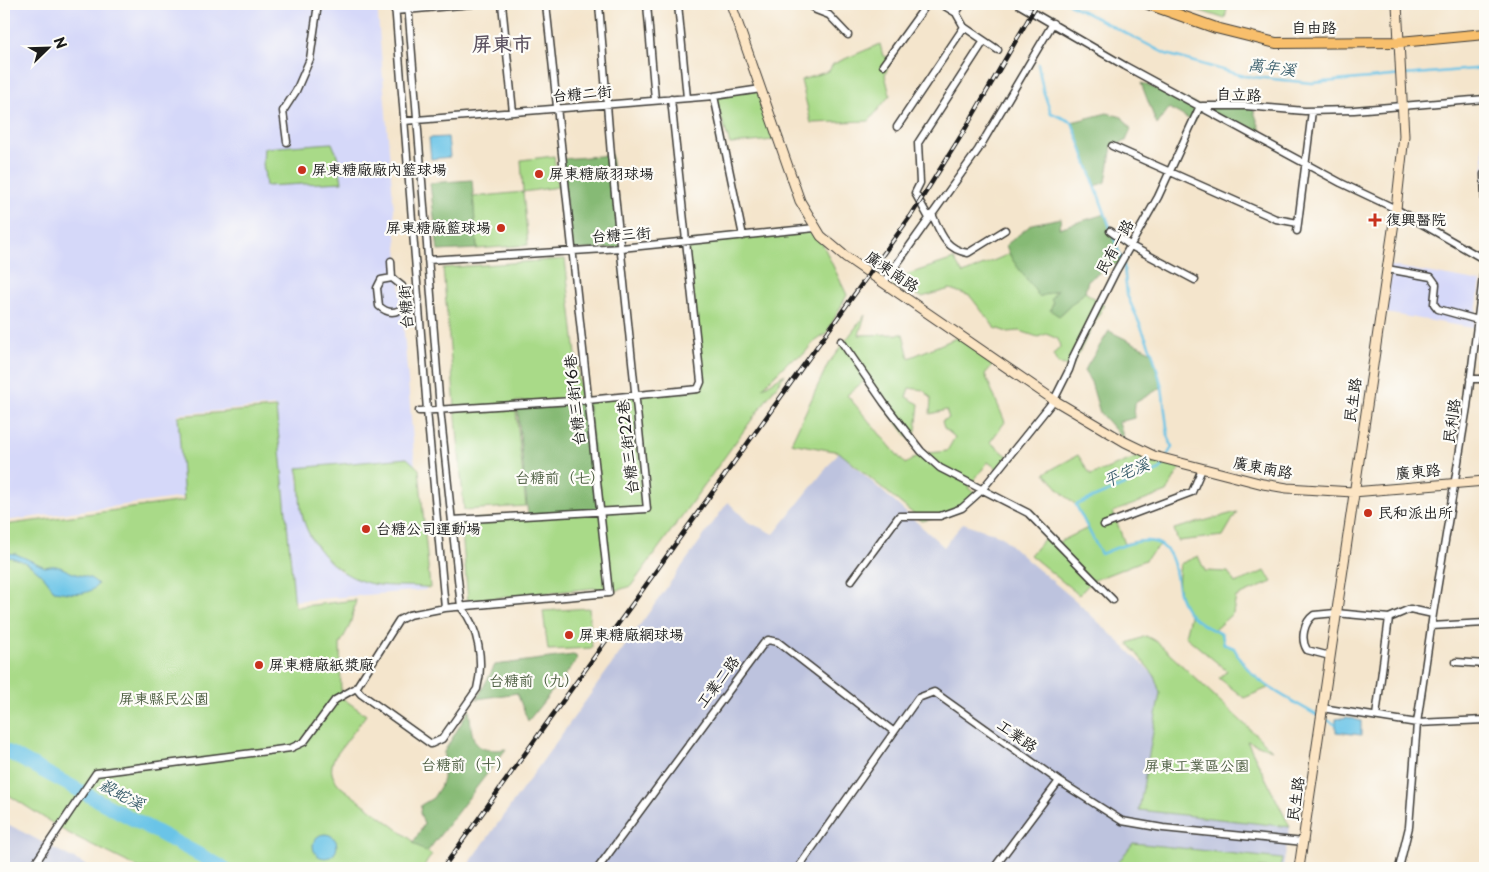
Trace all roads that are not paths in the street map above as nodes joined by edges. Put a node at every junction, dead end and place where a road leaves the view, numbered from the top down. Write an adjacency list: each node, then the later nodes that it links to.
1 (318, 4): 42 (street)
2 (472, 4): 17 (street)
3 (502, 4): 38 (street)
4 (546, 4): 36 (street, 台糖三街16巷)
5 (599, 4): 33 (street, 台糖三街22巷)
6 (647, 4): 32 (street)
7 (678, 4): 29 (street)
8 (732, 4): 27 (street, 廣東南路)
9 (809, 4): 22 (street)
10 (927, 4): 26 (street)
11 (941, 4): 18 (street)
12 (962, 4): 18 (street)
13 (1018, 4): 19 (street, 自立路)
14 (1148, 4): 24 (main road, 自由路)
15 (1397, 4): 24 (street)
16 (395, 7): 17 (street); 40 (street, 台糖街)
17 (408, 7): 39 (street, 台糖街)
18 (956, 13): 20 (street)
19 (1053, 23): 34 (street, 自立路); 49 (street)
20 (964, 27): 23 (street); 41 (street)
21 (1485, 34): 24 (main road, 自由路)
22 (848, 35)
23 (984, 40): 25 (street); 49 (street)
24 (1400, 42): 35 (street, 民生路)
25 (998, 50)
26 (883, 65)
27 (762, 89): 28 (street, 台糖二街); 51 (street, 廣東南路)
28 (714, 96): 29 (street, 台糖二街); 55 (street)
29 (687, 98): 31 (street, 台糖二街)
30 (1485, 98): 35 (street, 自立路)
31 (671, 99): 32 (street, 台糖二街); 56 (street)
32 (655, 100): 33 (street, 台糖二街)
33 (608, 104): 36 (street, 台糖二街); 58 (street, 台糖三街22巷)
34 (1200, 106): 37 (street, 自立路); 44 (street); 45 (street, 民有一路)
35 (1403, 107): 37 (street, 自立路); 48 (street, 民生路)
36 (557, 108): 38 (street, 台糖二街); 59 (street, 台糖三街16巷)
37 (1312, 111): 44 (street)
38 (513, 112): 39 (street, 台糖二街)
39 (416, 120): 40 (street, 台糖二街); 60 (street, 台糖街)
40 (404, 121): 75 (street, 台糖街)
41 (897, 127)
42 (287, 142)
43 (1112, 146): 45 (street)
44 (1305, 162): 48 (street); 50 (street)
45 (1167, 172): 50 (street); 57 (street, 民有一路)
46 (1484, 174): 47 (street)
47 (1485, 203)
48 (1396, 210): 61 (street); 63 (street, 民生路)
49 (931, 216): 52 (street); 66 (street)
50 (1298, 223): 53 (street)
51 (815, 228): 55 (street, 台糖三街); 66 (street, 廣東南路)
52 (1005, 230)
53 (1297, 231)
54 (1110, 232): 57 (street)
55 (743, 236): 56 (street, 台糖三街)
56 (686, 242): 58 (street, 台糖三街); 71 (street)
57 (1130, 246): 65 (street); 73 (street, 民有一路)
58 (621, 248): 59 (street, 台糖三街); 71 (street, 台糖三街22巷)
59 (570, 250): 60 (street, 台糖三街); 72 (street, 台糖三街16巷)
60 (428, 260): 74 (street, 台糖街)
61 (1485, 260): 67 (street, 民利路)
62 (391, 261): 64 (street)
63 (1387, 269): 67 (street); 80 (street, 民生路)
64 (392, 278): 64 (street)
65 (1195, 280)
66 (884, 282): 73 (street, 廣東南路)
67 (1478, 320): 69 (street, 民利路)
68 (841, 341): 79 (street)
69 (1470, 379): 70 (street); 78 (street, 民利路)
70 (1485, 379)
71 (636, 396): 72 (street); 81 (street, 台糖三街22巷)
72 (588, 400): 74 (street); 81 (street, 台糖三街16巷)
73 (1054, 400): 76 (street, 廣東南路); 79 (street, 民有一路)
74 (440, 409): 75 (street); 82 (street, 台糖街)
75 (423, 410): 87 (street, 台糖街)
76 (1202, 469): 80 (street, 廣東南路); 83 (street)
77 (1485, 480): 78 (street, 廣東路)
78 (1455, 483): 80 (street, 廣東路); 89 (street, 民利路)
79 (981, 491): 84 (street, 民有一路); 85 (street)
80 (1353, 492): 88 (street, 民生路)
81 (600, 512): 82 (street, 台糖三街22巷); 86 (street, 台糖三街16巷)
82 (452, 520): 86 (street, 台糖街)
83 (1104, 525)
84 (851, 580)
85 (1113, 600)
86 (462, 607): 87 (street, 台糖三街16巷); 96 (street)
87 (445, 608): 96 (street)
88 (1336, 613): 90 (street); 93 (street, 民生路); 93 (street)
89 (1432, 614): 90 (street); 92 (street, 民利路)
90 (1389, 618): 98 (street)
91 (1485, 623): 92 (street)
92 (1431, 626): 100 (street, 民利路)
93 (1330, 656): 97 (street, 民生路)
94 (1456, 662): 95 (street)
95 (1485, 664)
96 (356, 688): 104 (street)
97 (1322, 708): 98 (street); 103 (street, 民生路)
98 (1376, 716): 100 (street)
99 (1485, 720): 100 (street)
100 (1417, 723): 109 (street, 民利路)
101 (893, 731): 102 (street, 工業路); 105 (street, 工業二路); 106 (street, 工業路)
102 (1059, 781): 103 (street, 工業路); 107 (street)
103 (1304, 842): 108 (street, 民生路)
104 (32, 868)
105 (598, 868)
106 (798, 868)
107 (994, 868)
108 (1299, 868)
109 (1399, 868)

